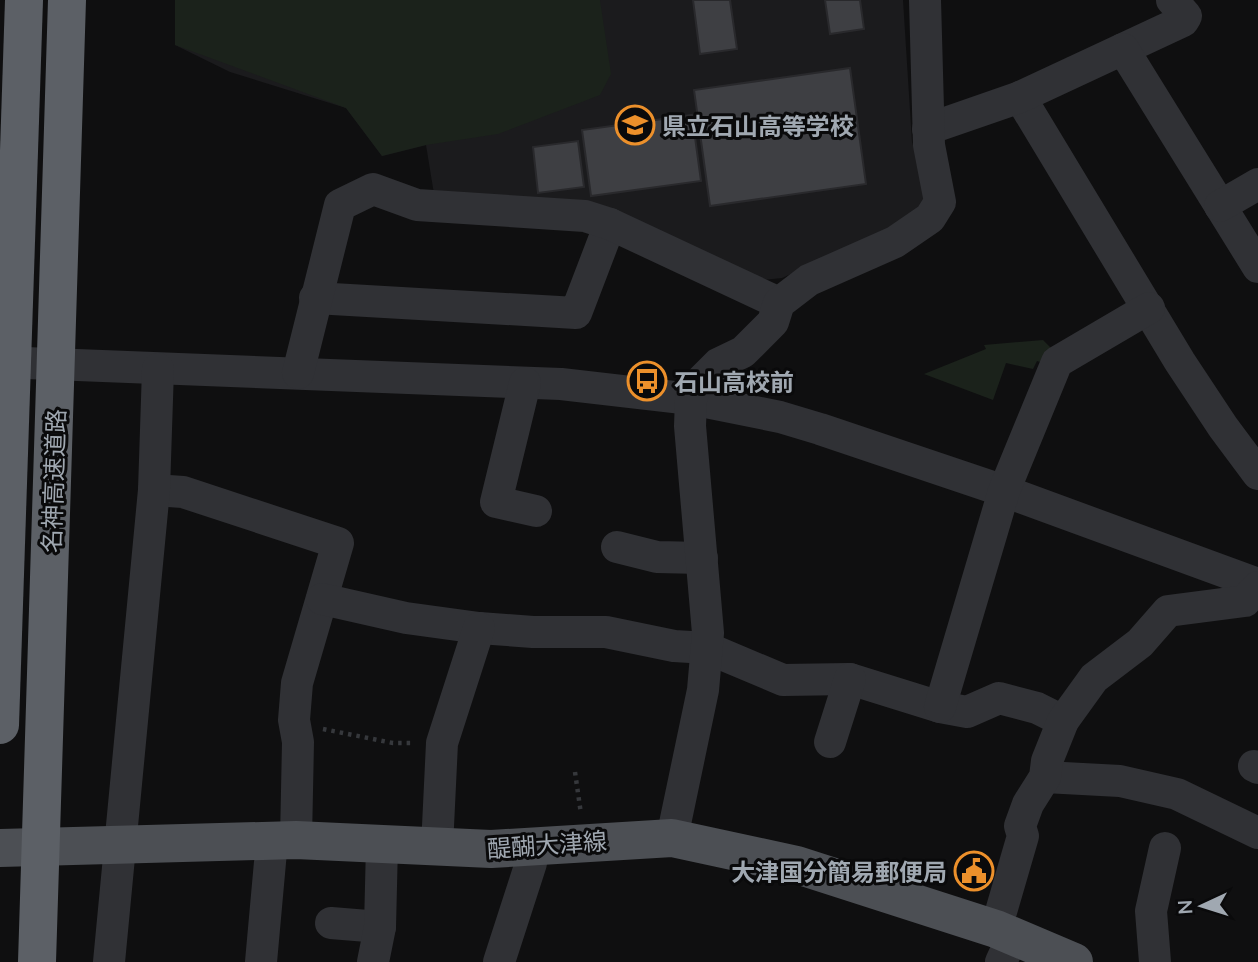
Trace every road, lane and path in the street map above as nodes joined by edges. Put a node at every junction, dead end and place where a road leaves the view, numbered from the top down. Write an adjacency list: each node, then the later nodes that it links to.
1 (24, 0): 33 (highway, 名神高速道路)
2 (67, 0): 52 (highway, 名神高速道路)
3 (925, 0): 7 (street)
4 (1171, 0): 5 (street)
5 (1123, 49): 6 (street); 9 (street)
6 (1020, 97): 7 (street); 14 (street)
7 (928, 129): 13 (street)
8 (1258, 184): 9 (street)
9 (1220, 206): 11 (street)
10 (610, 223): 12 (street); 12 (street); 13 (street)
11 (1258, 267)
12 (315, 298): 17 (street)
13 (779, 303): 19 (street)
14 (1149, 308): 20 (street); 22 (street)
15 (0, 362): 16 (street)
16 (158, 369): 17 (street); 21 (street)
17 (298, 373): 18 (street)
18 (525, 383): 19 (street); 23 (street)
19 (691, 400): 22 (street); 25 (street)
20 (1258, 474)
21 (154, 490): 27 (street); 45 (street)
22 (1004, 491): 26 (street); 31 (street)
23 (536, 511)
24 (617, 547): 25 (street)
25 (702, 558): 29 (street)
26 (1258, 586): 32 (street)
27 (322, 599): 28 (street); 34 (street)
28 (479, 628): 29 (street); 36 (street)
29 (707, 648): 30 (street); 40 (street)
30 (850, 678): 31 (street); 35 (street)
31 (940, 707): 32 (street)
32 (1063, 721): 38 (street)
33 (0, 724)
34 (295, 727): 36 (path); 41 (street)
35 (830, 742)
36 (442, 743): 46 (street)
37 (575, 772): 42 (path)
38 (1045, 776): 39 (street); 51 (street)
39 (1258, 834)
40 (672, 838): 42 (main road, 醍醐大津線); 51 (main road, 醍醐大津線)
41 (284, 840): 43 (main road, 醍醐大津線); 45 (main road, 醍醐大津線); 54 (street)
42 (586, 842): 44 (main road, 醍醐大津線)
43 (382, 845): 46 (main road, 醍醐大津線); 50 (street)
44 (528, 846): 46 (main road, 醍醐大津線); 56 (street)
45 (107, 847): 47 (main road, 醍醐大津線); 53 (street)
46 (437, 847)
47 (0, 848)
48 (1165, 848): 58 (street)
49 (331, 923): 50 (street)
50 (380, 927): 55 (street)
51 (1003, 942): 57 (main road, 醍醐大津線)
52 (37, 962)
53 (109, 962)
54 (261, 962)
55 (373, 962)
56 (499, 962)
57 (1074, 962)
58 (1155, 962)

